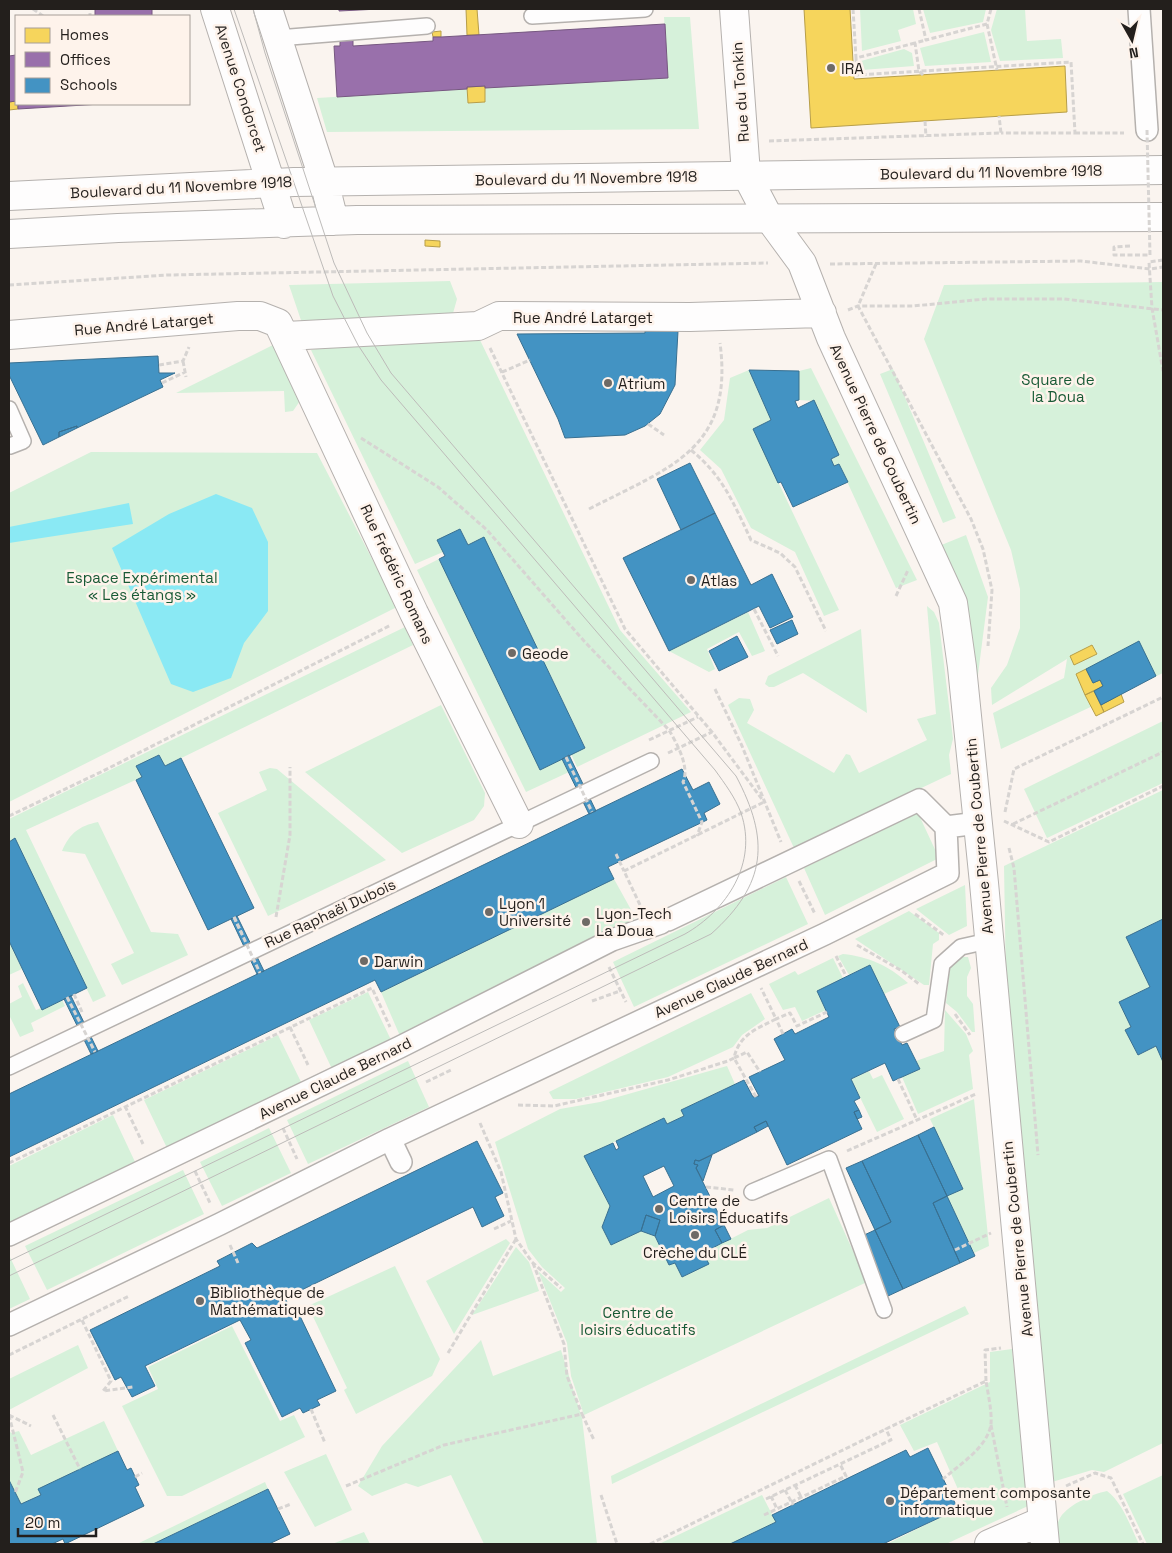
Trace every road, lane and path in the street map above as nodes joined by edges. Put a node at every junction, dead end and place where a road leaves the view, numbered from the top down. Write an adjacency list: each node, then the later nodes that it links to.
1 (215, 9): 29 (street, Avenue Condorcet)
2 (268, 9): 12 (street)
3 (645, 9): 9 (lane)
4 (734, 9): 27 (street, Rue du Tonkin)
5 (853, 9): 15 (path)
6 (919, 9): 13 (path)
7 (991, 9): 10 (path)
8 (1139, 9): 21 (street)
9 (532, 16)
10 (986, 24): 13 (path); 16 (path)
11 (427, 26): 12 (lane)
12 (278, 38): 28 (street)
13 (926, 40): 14 (path)
14 (915, 43): 15 (path); 17 (path)
15 (856, 58): 17 (path)
16 (997, 68): 17 (path); 22 (path)
17 (919, 71): 18 (path)
18 (923, 75)
19 (999, 116): 23 (path)
20 (925, 121): 24 (path)
21 (1138, 131): 22 (path); 38 (path, bridge)
22 (1075, 132): 23 (path)
23 (1001, 133): 24 (path)
24 (926, 137): 25 (path)
25 (765, 141)
26 (1163, 170): 27 (street, Boulevard du 11 Novembre 1918)
27 (746, 174): 28 (street, Boulevard du 11 Novembre 1918); 32 (street, Avenue Pierre de Coubertin)
28 (324, 181): 29 (street, Boulevard du 11 Novembre 1918); 33 (street)
29 (271, 183): 30 (street, Boulevard du 11 Novembre 1918); 34 (street, Avenue Condorcet)
30 (9, 196)
31 (1163, 217): 32 (street)
32 (769, 218): 33 (street); 40 (street, Avenue Pierre de Coubertin)
33 (334, 222): 34 (street)
34 (284, 224): 35 (street)
35 (9, 234)
36 (1153, 244): 37 (path)
37 (1143, 245)
38 (1134, 246)
39 (1163, 260): 42 (path)
40 (802, 263): 42 (path); 43 (path); 47 (street, Avenue Pierre de Coubertin)
41 (1163, 267): 42 (path)
42 (1150, 269): 45 (path)
43 (9, 285)
44 (880, 306): 45 (path)
45 (1152, 308): 46 (path); 54 (path)
46 (1163, 310)
47 (822, 313): 48 (street, Rue André Latarget); 83 (street, Avenue Pierre de Coubertin)
48 (716, 317): 49 (street, Rue André Latarget); 62 (path)
49 (478, 326): 50 (street, Rue André Latarget); 55 (path)
50 (282, 330): 51 (street, Rue André Latarget); 84 (street, Rue Frédéric Romans)
51 (9, 335)
52 (183, 360): 56 (path)
53 (530, 360): 55 (path)
54 (1163, 371)
55 (502, 372): 72 (path)
56 (162, 383)
57 (9, 410): 61 (lane)
58 (648, 424): 59 (path)
59 (664, 436)
60 (361, 437): 73 (path)
61 (10, 446)
62 (691, 450): 63 (path); 68 (path)
63 (589, 509)
64 (910, 565): 65 (path)
65 (896, 596)
66 (754, 609): 69 (path)
67 (393, 624): 82 (path)
68 (826, 631)
69 (778, 656)
70 (715, 689): 80 (path)
71 (1163, 697): 83 (path)
72 (712, 732): 73 (path); 80 (path)
73 (679, 747): 74 (path); 87 (path)
74 (672, 750)
75 (1163, 752): 85 (path)
76 (566, 757): 81 (path, bridge)
77 (651, 761): 84 (lane, Rue Raphaël Dubois)
78 (290, 767): 91 (path)
79 (1163, 786): 85 (path)
80 (764, 802): 87 (path)
81 (592, 812)
82 (9, 816)
83 (991, 822): 85 (path); 86 (street); 94 (street, Avenue Pierre de Coubertin)
84 (519, 824): 113 (lane, Rue Raphaël Dubois)
85 (1012, 824)
86 (946, 827): 90 (street, Avenue Claude Bernard); 93 (street, Avenue Claude Bernard)
87 (697, 836): 89 (path)
88 (616, 854): 89 (path)
89 (624, 871): 93 (path)
90 (894, 900): 95 (path); 106 (street, Avenue Claude Bernard)
91 (284, 913)
92 (234, 917): 98 (path, bridge)
93 (660, 923): 110 (street, Avenue Claude Bernard)
94 (988, 941): 95 (lane); 182 (street, Avenue Pierre de Coubertin)
95 (960, 947): 109 (lane)
96 (835, 955): 99 (path)
97 (606, 960): 101 (path)
98 (260, 972)
99 (846, 976)
100 (762, 990): 105 (path)
101 (620, 991): 103 (path); 106 (path)
102 (67, 997): 111 (path, bridge)
103 (592, 1001)
104 (827, 1012): 105 (path)
105 (776, 1019): 108 (path); 112 (path)
106 (635, 1023): 126 (street, Avenue Claude Bernard)
107 (290, 1027): 110 (path); 118 (path); 122 (path)
108 (783, 1034)
109 (903, 1034)
110 (400, 1047): 118 (street, Avenue Claude Bernard)
111 (95, 1052)
112 (734, 1058): 115 (path); 120 (path); 121 (path)
113 (9, 1066)
114 (452, 1069): 117 (path)
115 (760, 1072)
116 (898, 1079): 124 (path)
117 (426, 1082)
118 (318, 1086): 123 (street, Avenue Claude Bernard)
119 (984, 1090): 124 (path)
120 (756, 1097)
121 (516, 1105)
122 (125, 1106): 129 (path); 130 (path)
123 (272, 1108): 130 (street, Avenue Claude Bernard); 132 (path)
124 (917, 1120): 127 (path)
125 (480, 1123): 135 (path)
126 (390, 1139): 128 (street); 132 (street, Avenue Claude Bernard)
127 (829, 1160): 134 (lane); 146 (lane)
128 (401, 1162)
129 (9, 1164)
130 (153, 1165): 139 (street, Avenue Claude Bernard)
131 (192, 1165): 136 (path)
132 (307, 1180): 136 (street, Avenue Claude Bernard)
133 (706, 1187): 134 (path)
134 (752, 1192)
135 (511, 1221): 137 (path); 140 (path)
136 (220, 1224): 147 (street, Avenue Claude Bernard)
137 (494, 1230)
138 (994, 1232): 142 (path)
139 (9, 1235)
140 (516, 1239): 143 (path); 149 (path)
141 (230, 1246): 144 (path)
142 (955, 1250)
143 (532, 1262): 145 (path); 154 (path)
144 (238, 1263)
145 (561, 1288)
146 (884, 1310)
147 (9, 1324)
148 (1003, 1348): 151 (path)
149 (448, 1353)
150 (9, 1355): 152 (path)
151 (986, 1381): 157 (path); 159 (path)
152 (134, 1387)
153 (310, 1409): 161 (path)
154 (582, 1414): 160 (path); 168 (path)
155 (9, 1415): 158 (path); 171 (path)
156 (52, 1415): 163 (path)
157 (991, 1424): 166 (path); 181 (path)
158 (31, 1426)
159 (886, 1429): 162 (path); 184 (path)
160 (594, 1440)
161 (325, 1442)
162 (840, 1464): 167 (path); 174 (path)
163 (80, 1469)
164 (142, 1473): 165 (path)
165 (134, 1477)
166 (943, 1479)
167 (795, 1485): 170 (path); 174 (path)
168 (346, 1486)
169 (1066, 1486): 186 (path)
170 (785, 1490): 173 (path); 177 (path)
171 (15, 1493)
172 (601, 1495): 183 (path)
173 (771, 1496): 175 (path); 178 (path)
174 (801, 1497): 177 (path)
175 (766, 1499)
176 (291, 1504): 179 (path)
177 (792, 1504): 178 (path)
178 (777, 1508): 180 (path)
179 (278, 1509)
180 (764, 1515)
181 (1009, 1515)
182 (1044, 1533): 185 (street)
183 (617, 1544)
184 (650, 1544)
185 (989, 1544)
186 (1143, 1544)

